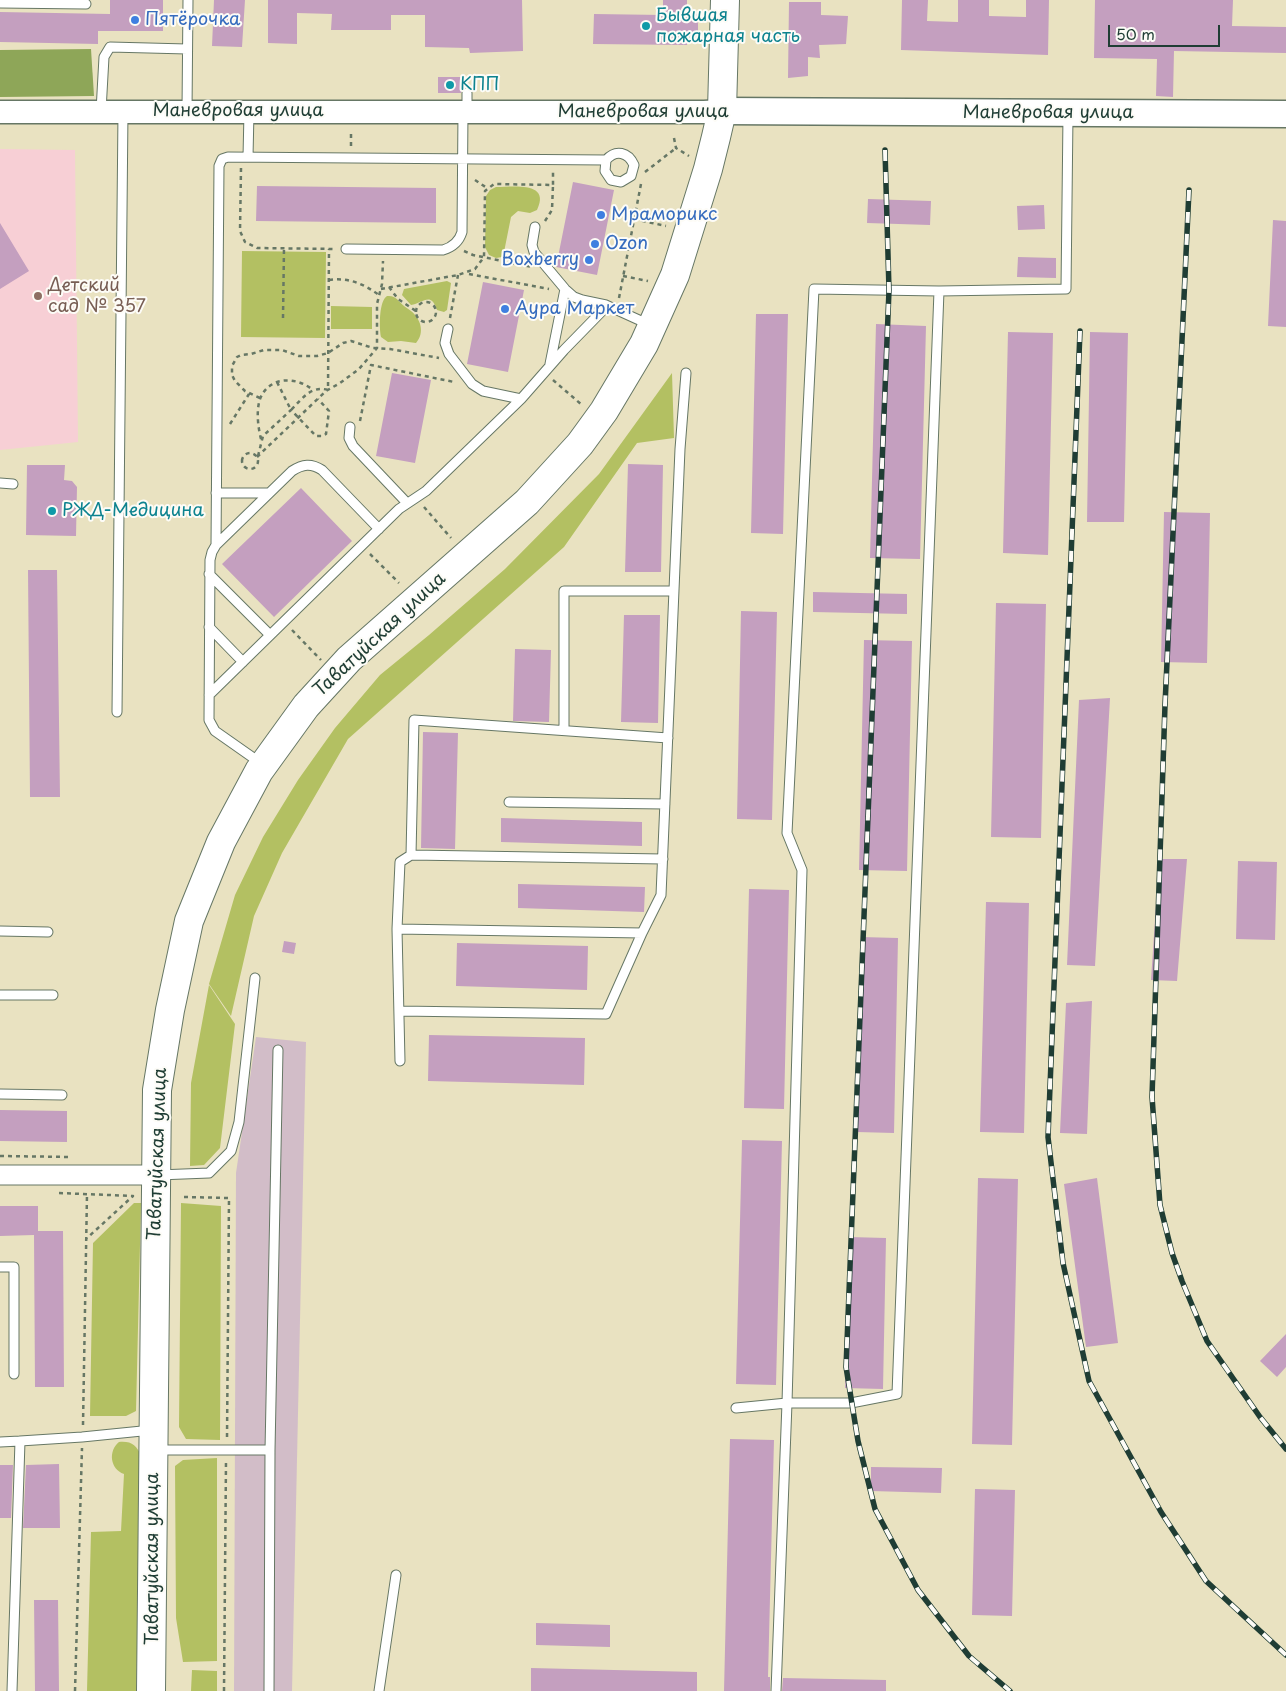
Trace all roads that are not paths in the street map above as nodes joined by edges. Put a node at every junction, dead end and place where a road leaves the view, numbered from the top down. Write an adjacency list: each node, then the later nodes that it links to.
1 (188, 0): 5 (lane)
2 (725, 0): 9 (main road, Таватуйская улица)
3 (0, 3): 4 (lane)
4 (86, 4)
5 (187, 49): 7 (lane); 11 (lane)
6 (466, 105): 8 (street, Маневровая улица); 9 (street, Маневровая улица); 15 (lane)
7 (187, 111): 8 (street, Маневровая улица); 11 (street, Маневровая улица)
8 (249, 111): 14 (lane)
9 (722, 111): 12 (main road, Маневровая улица); 22 (main road, Таватуйская улица)
10 (0, 112): 11 (street, Маневровая улица)
11 (112, 112): 41 (lane)
12 (1068, 113): 13 (main road, Маневровая улица); 20 (lane)
13 (1286, 114)
14 (244, 157): 15 (lane); 30 (lane)
15 (463, 159): 16 (lane); 18 (lane)
16 (606, 160)
17 (535, 227): 19 (lane)
18 (346, 249)
19 (564, 290): 21 (lane); 24 (lane)
20 (939, 291): 65 (lane); 65 (lane)
21 (608, 306): 22 (lane); 24 (lane)
22 (653, 326): 44 (main road, Таватуйская улица)
23 (448, 329): 26 (lane)
24 (547, 369): 26 (lane)
25 (686, 373): 36 (lane)
26 (522, 398): 32 (lane)
27 (350, 427): 32 (lane)
28 (0, 483): 29 (lane)
29 (13, 484)
30 (216, 493): 31 (lane); 34 (lane)
31 (269, 493): 33 (lane); 34 (lane)
32 (407, 503): 33 (lane)
33 (379, 529): 38 (lane)
34 (216, 545): 35 (lane)
35 (210, 574): 37 (lane); 38 (lane)
36 (674, 591): 42 (lane); 43 (lane)
37 (209, 627): 39 (lane); 40 (lane)
38 (270, 635): 39 (lane)
39 (243, 662): 40 (lane)
40 (208, 695): 44 (lane)
41 (117, 712)
42 (564, 730): 43 (lane); 47 (lane)
43 (668, 738): 46 (lane)
44 (263, 765): 62 (main road, Таватуйская улица)
45 (509, 802): 46 (lane)
46 (665, 804): 48 (lane)
47 (411, 855): 48 (lane); 49 (lane)
48 (663, 859): 52 (lane)
49 (397, 929): 52 (lane); 56 (lane)
50 (0, 931): 51 (lane)
51 (48, 932)
52 (642, 932): 56 (lane)
53 (255, 978): 62 (lane)
54 (53, 994): 55 (lane)
55 (0, 995)
56 (400, 1011): 58 (lane)
57 (278, 1050): 70 (lane)
58 (400, 1061)
59 (0, 1094): 60 (lane)
60 (62, 1095)
61 (0, 1175): 62 (street)
62 (156, 1175): 67 (main road, Таватуйская улица)
63 (0, 1267): 64 (lane)
64 (14, 1374)
65 (787, 1404): 66 (lane); 76 (lane)
66 (736, 1408)
67 (154, 1440): 68 (lane); 70 (lane); 73 (main road, Таватуйская улица)
68 (20, 1441): 69 (lane); 72 (lane)
69 (0, 1442)
70 (270, 1450): 74 (lane)
71 (396, 1575): 75 (lane)
72 (12, 1691)
73 (152, 1691)
74 (269, 1691)
75 (379, 1691)
76 (776, 1691)

